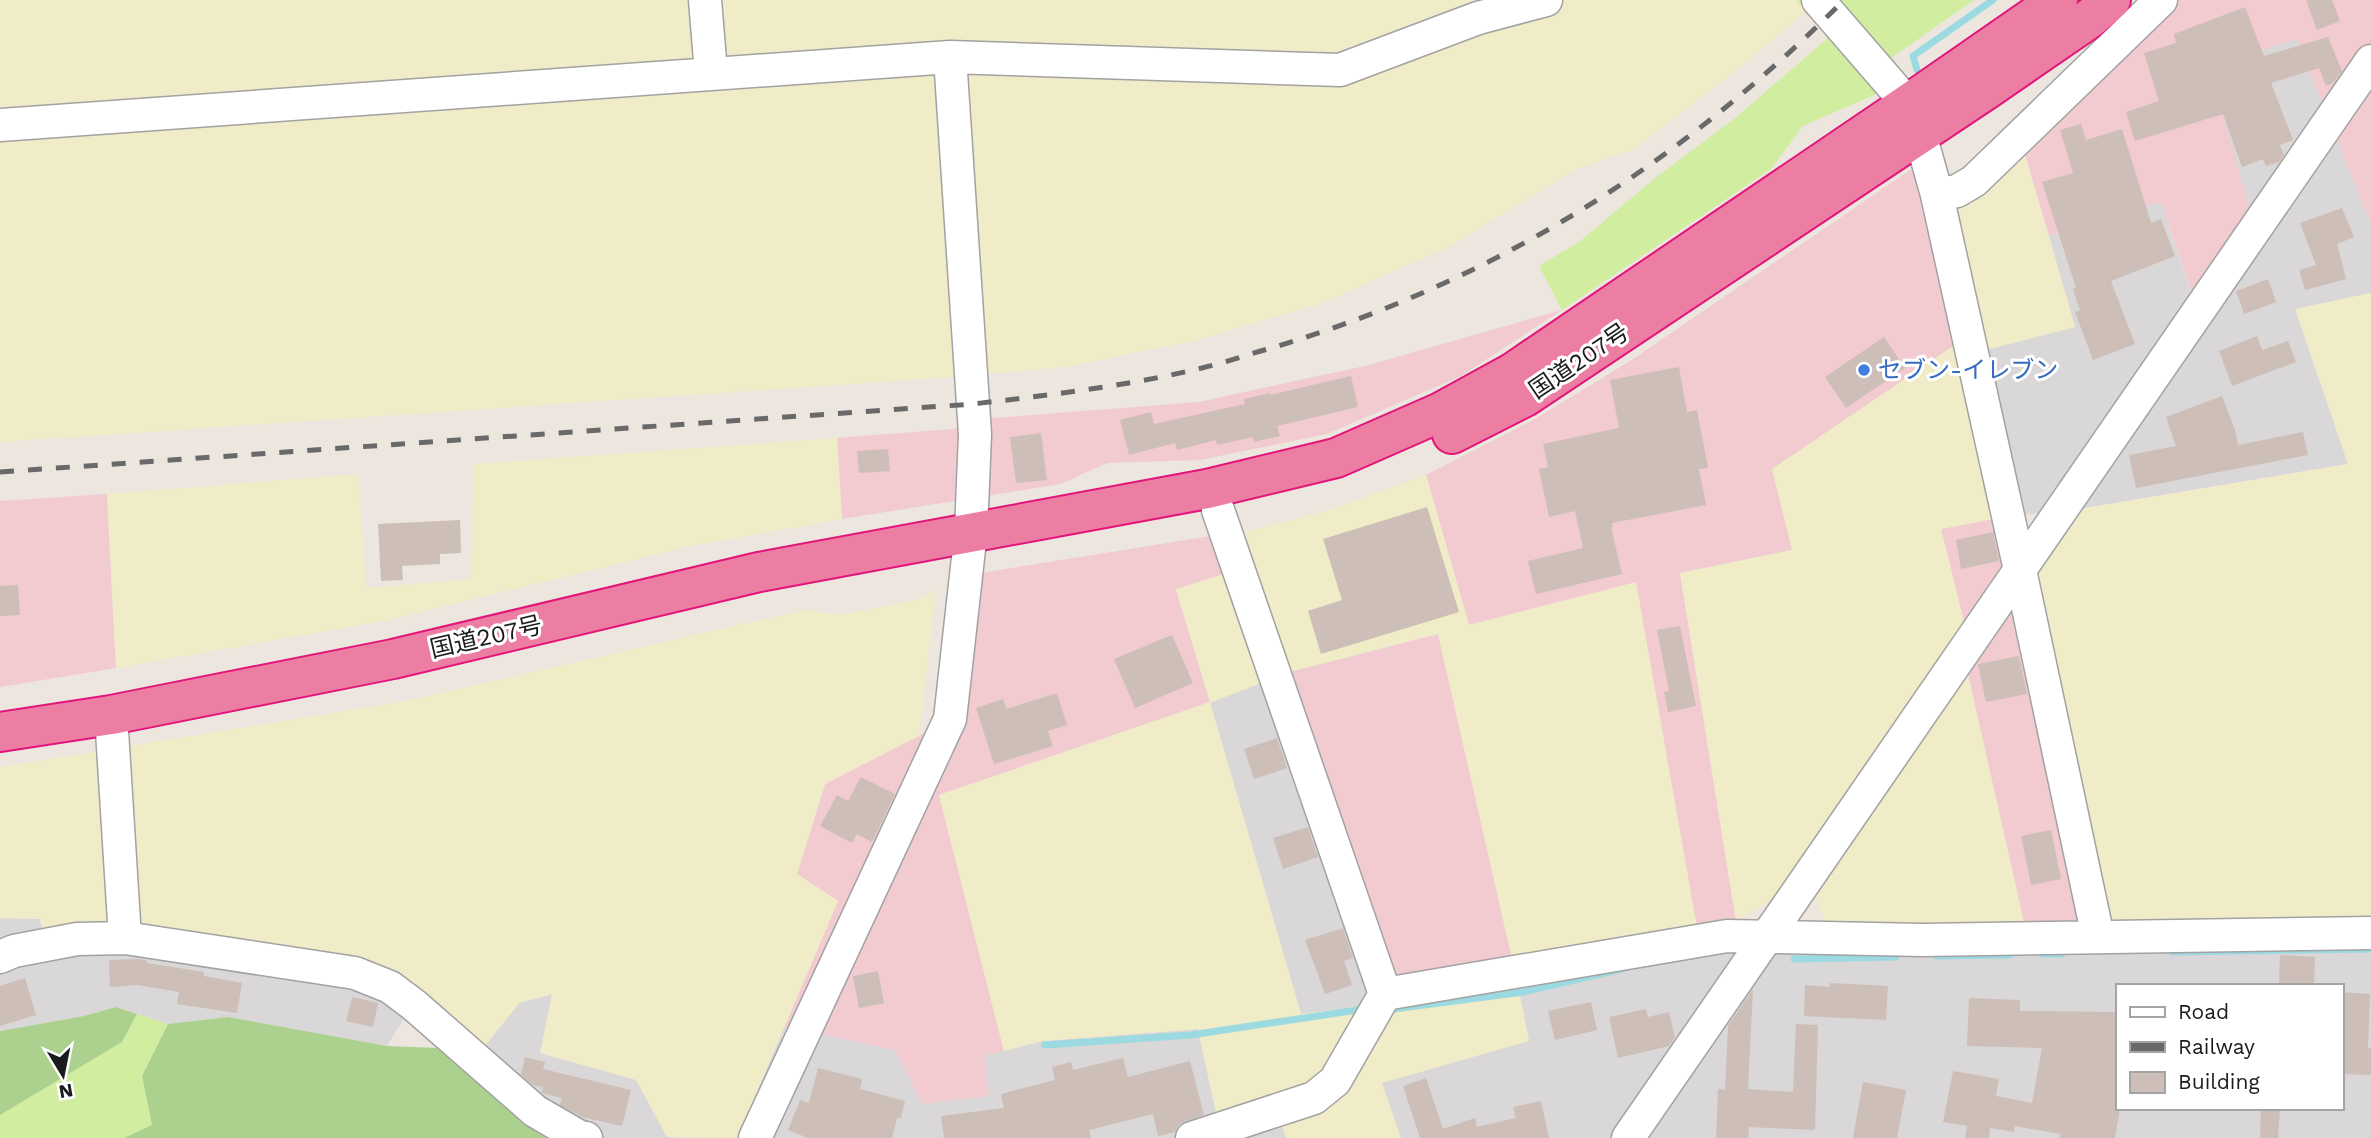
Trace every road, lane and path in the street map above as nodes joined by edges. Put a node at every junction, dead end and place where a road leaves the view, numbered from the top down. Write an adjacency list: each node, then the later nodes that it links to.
1 (705, 0): 9 (street)
2 (1546, 0): 7 (street)
3 (1818, 0): 10 (street)
4 (2058, 0): 10 (highway, 国道207号)
5 (2110, 0): 10 (highway, 国道207号)
6 (2161, 0): 12 (street)
7 (950, 57): 9 (street); 14 (street)
8 (2371, 61): 15 (street)
9 (711, 73): 11 (street)
10 (1914, 119): 12 (street); 13 (highway, 国道207号); 14 (highway, 国道207号)
11 (0, 125)
12 (1937, 195): 15 (street)
13 (1218, 510): 14 (highway, 国道207号); 23 (street)
14 (971, 531): 16 (highway, 国道207号); 25 (street)
15 (2021, 570): 19 (street); 20 (street)
16 (111, 715): 17 (highway, 国道207号); 21 (street)
17 (0, 732)
18 (2371, 933): 20 (street)
19 (1767, 936): 20 (street); 23 (street); 27 (street)
20 (2098, 937)
21 (125, 938): 22 (street); 24 (street)
22 (0, 957)
23 (1385, 993): 26 (street)
24 (586, 1138)
25 (755, 1138)
26 (1192, 1138)
27 (1628, 1138)

